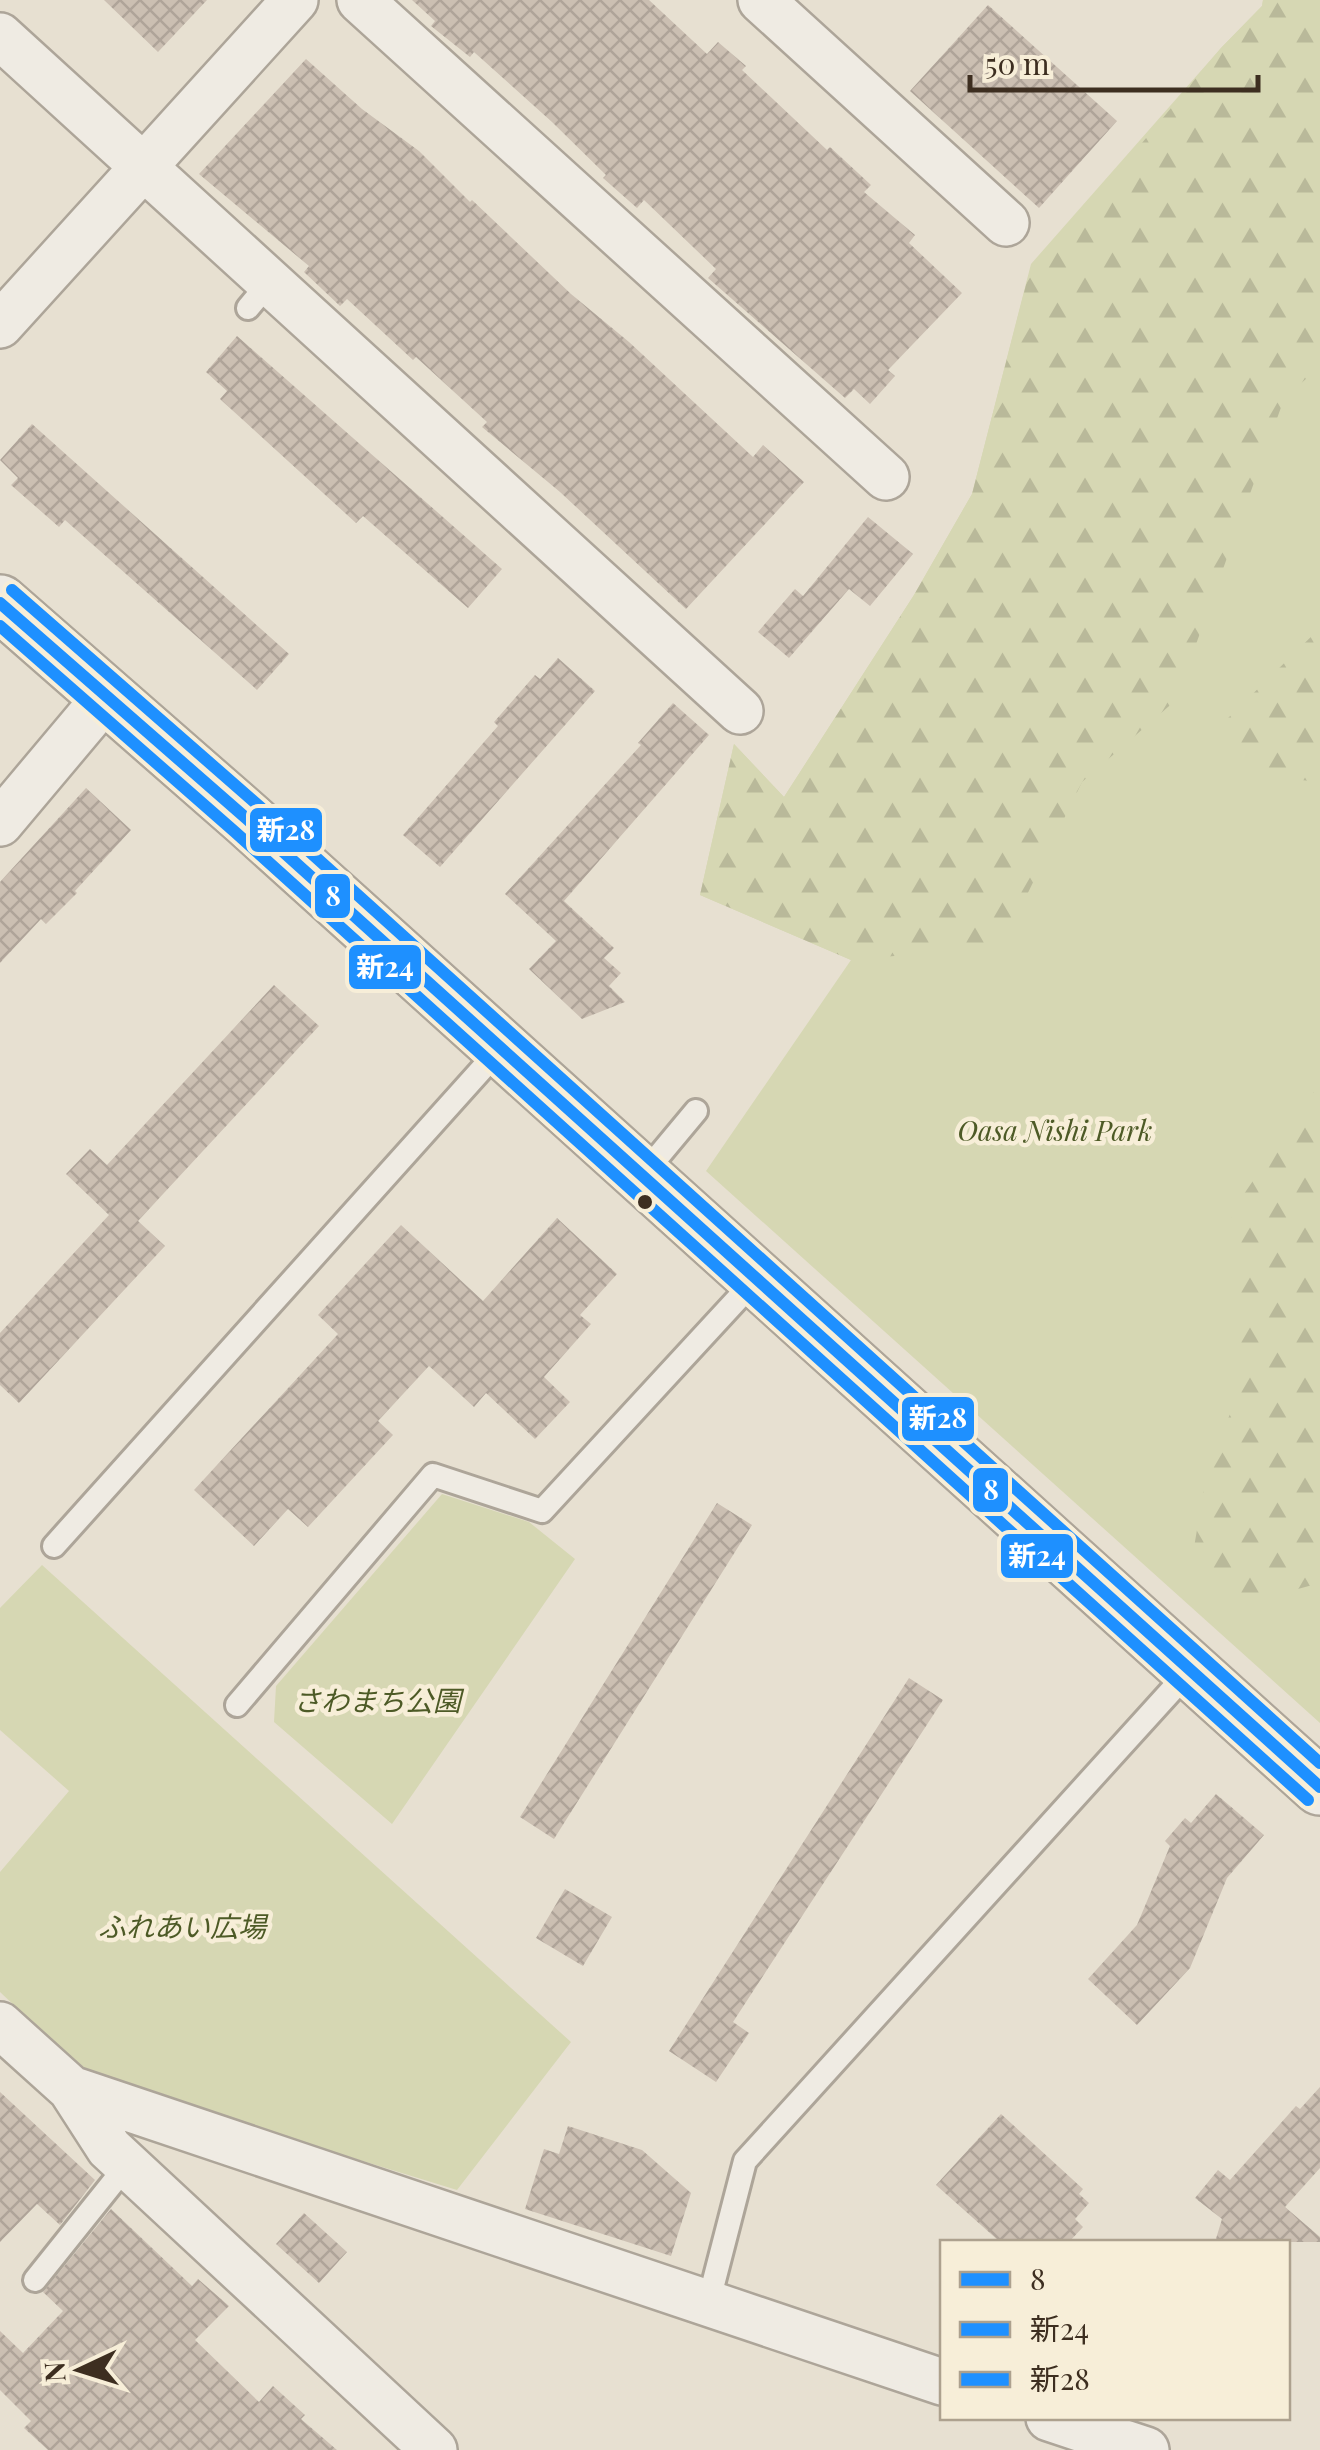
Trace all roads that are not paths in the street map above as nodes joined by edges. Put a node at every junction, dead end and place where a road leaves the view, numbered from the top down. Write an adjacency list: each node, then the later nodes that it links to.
1 (295, 0): 5 (street)
2 (360, 0): 8 (street)
3 (761, 0): 6 (street)
4 (0, 36): 5 (street)
5 (143, 168): 7 (street); 11 (street)
6 (1006, 223)
7 (0, 325)
8 (886, 476)
9 (0, 603): 10 (street)
10 (105, 698): 12 (street); 13 (street)
11 (740, 710)
12 (0, 823)
13 (498, 1050): 15 (street); 17 (lane)
14 (696, 1111): 15 (lane)
15 (641, 1176): 16 (street)
16 (756, 1278): 18 (street); 19 (lane)
17 (54, 1546)
18 (1191, 1669): 20 (street); 25 (lane)
19 (237, 1705)
20 (1320, 1787)
21 (0, 2025): 22 (street)
22 (71, 2089): 23 (street); 25 (street)
23 (127, 2165): 24 (lane); 28 (street)
24 (34, 2280)
25 (708, 2304): 26 (street)
26 (940, 2381)
27 (1055, 2420): 29 (street)
28 (406, 2441)
29 (1146, 2450)

